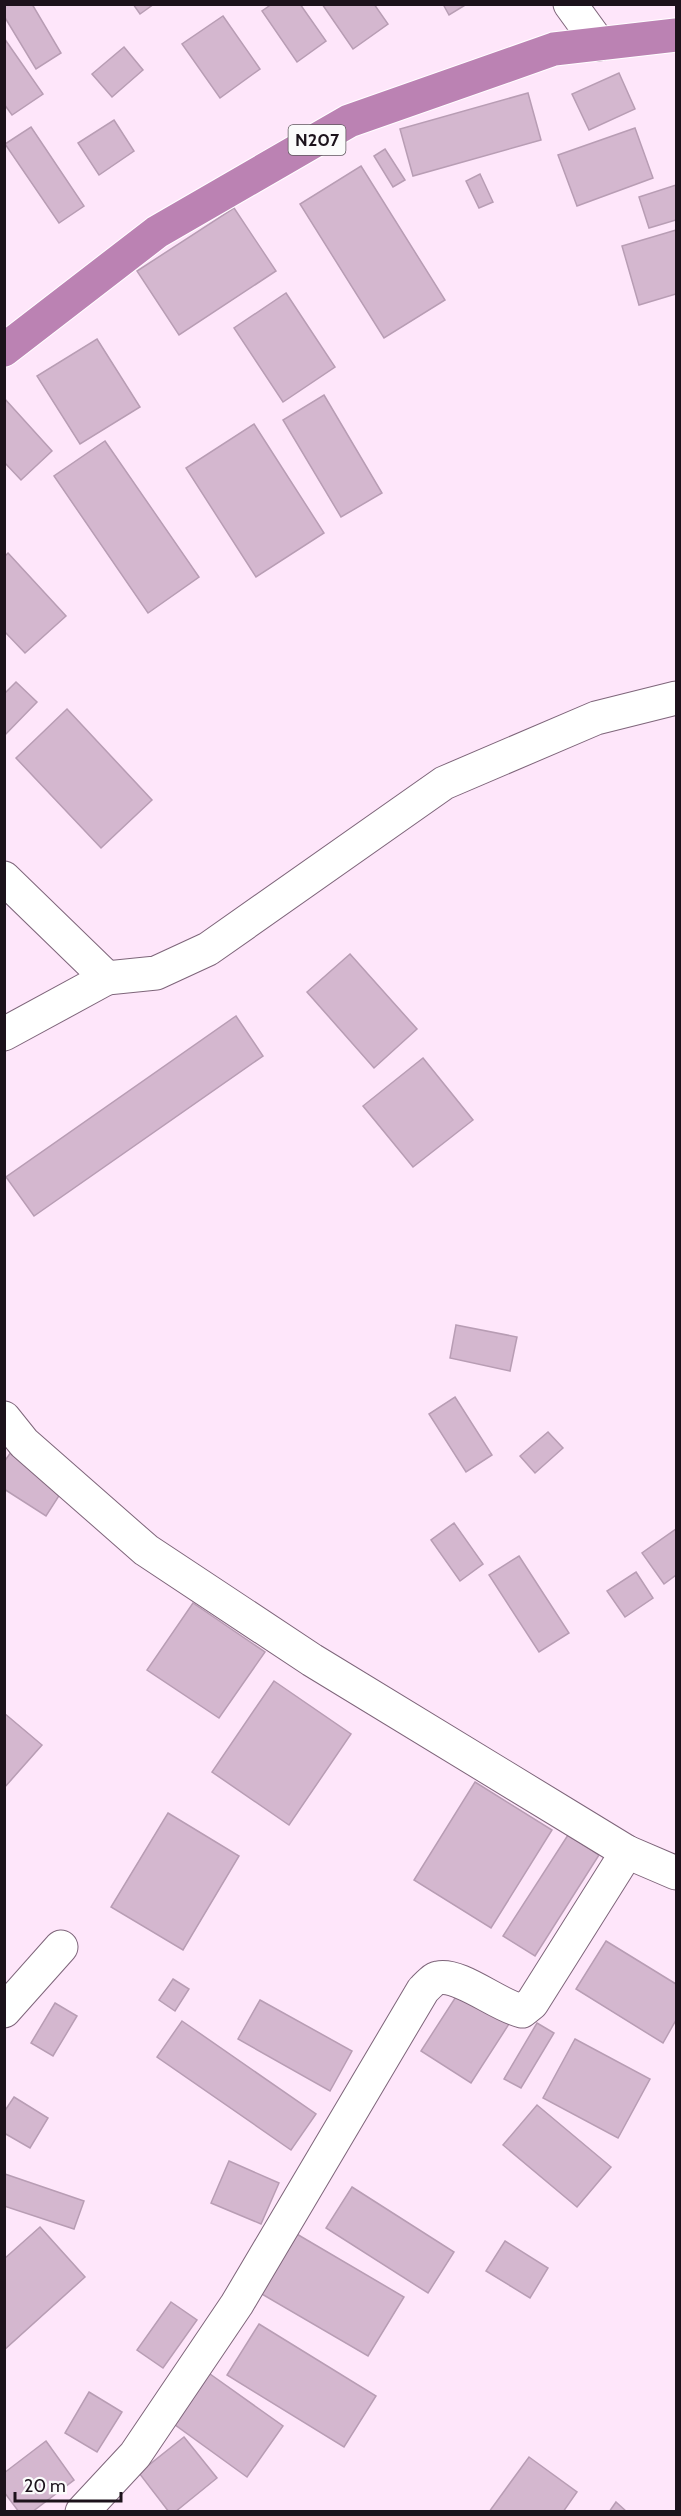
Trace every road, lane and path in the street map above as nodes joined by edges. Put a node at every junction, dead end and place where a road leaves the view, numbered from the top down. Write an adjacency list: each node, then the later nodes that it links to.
1 (570, 4): 3 (street)
2 (676, 35): 3 (highway, N207)
3 (599, 44): 4 (highway, N207)
4 (4, 350)
5 (676, 698): 7 (street)
6 (4, 878): 7 (street)
7 (107, 978): 8 (street)
8 (4, 1034)
9 (4, 1418): 10 (street)
10 (627, 1852): 11 (street); 14 (street)
11 (676, 1874)
12 (61, 1947): 13 (street)
13 (4, 2010)
14 (82, 2511)

